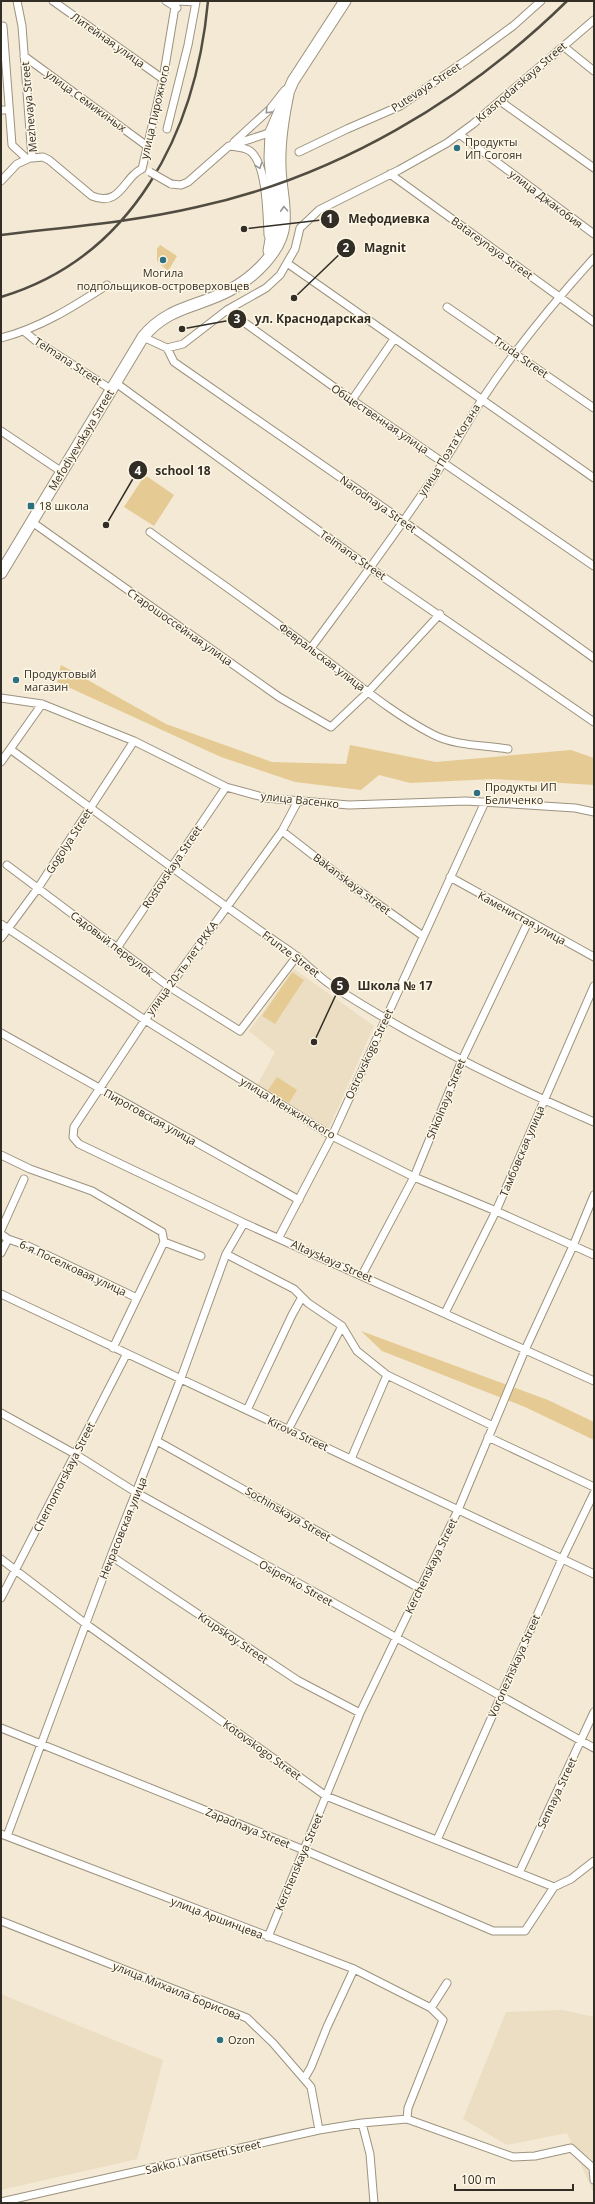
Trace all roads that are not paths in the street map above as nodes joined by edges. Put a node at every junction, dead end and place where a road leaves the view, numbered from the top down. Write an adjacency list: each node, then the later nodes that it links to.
1 (17, 1): 10 (street, Mezhevaya Street)
2 (53, 1): 13 (street, Литейная улица)
3 (166, 1): 6 (street)
4 (345, 1): 14 (main road)
5 (542, 1): 23 (street, Putevaya Street)
6 (177, 3): 13 (street, улица Пирожного); 18 (street)
7 (594, 20): 9 (street, Krasnodarskaya Street)
8 (3, 26): 12 (street)
9 (563, 46): 11 (street); 15 (street, Krasnodarskaya Street)
10 (24, 56): 21 (street, улица Семикиных); 24 (street, Mezhevaya Street)
11 (594, 71)
12 (4, 78): 17 (street)
13 (163, 79): 21 (street, улица Пирожного)
14 (293, 81): 19 (main road); 22 (street, one-way to 22)
15 (500, 101): 20 (street, Krasnodarskaya Street); 25 (street)
16 (1, 110): 17 (street)
17 (9, 110): 24 (street)
18 (167, 130)
19 (276, 131): 22 (street); 31 (main road)
20 (459, 134): 27 (street, Krasnodarskaya Street); 30 (street, улица Джакобия)
21 (147, 146): 26 (street, улица Пирожного)
22 (229, 146): 26 (street, bridge); 31 (street, one-way to 31)
23 (299, 152)
24 (29, 158): 28 (street); 29 (street, Mezhevaya Street)
25 (594, 168)
26 (142, 169): 29 (street, улица Пирожного)
27 (390, 174): 33 (street, Krasnodarskaya Street); 35 (street, Batareynaya Street)
28 (1, 181)
29 (99, 198)
30 (594, 234)
31 (268, 258): 40 (main road, Mefodiyevskaya Street)
32 (594, 258): 35 (street, улица Поэта Когана)
33 (287, 263): 37 (street, Krasnodarskaya Street); 42 (street)
34 (107, 285): 39 (street)
35 (559, 297): 38 (street, Batareynaya Street); 44 (street, улица Поэта Когана)
36 (447, 307): 44 (street, Truda Street)
37 (227, 310): 43 (street, Krasnodarskaya Street); 47 (street, Общественная улица)
38 (594, 322)
39 (25, 332): 41 (street); 45 (street, Telmana Street)
40 (143, 337): 43 (street); 45 (main road, Mefodiyevskaya Street)
41 (1, 338)
42 (394, 339): 46 (street); 47 (street)
43 (167, 348): 53 (street, Narodnaya Street)
44 (514, 352): 46 (street, улица Поэта Когана); 48 (street, Truda Street)
45 (114, 386): 51 (main road, Mefodiyevskaya Street); 57 (street, Telmana Street)
46 (482, 399): 50 (street, улица Поэта Когана); 52 (street)
47 (352, 400): 50 (street, Общественная улица)
48 (594, 408)
49 (1, 431): 51 (street)
50 (444, 462): 53 (street, улица Поэта Когана); 56 (street, Общественная улица)
51 (62, 472): 54 (main road, Mefodiyevskaya Street)
52 (594, 478)
53 (403, 521): 57 (street, улица Поэта Когана); 61 (street, Narodnaya Street)
54 (32, 522): 58 (main road, Mefodiyevskaya Street); 62 (street, Старошоссейная улица)
55 (150, 532): 60 (street, Февральская улица)
56 (594, 566)
57 (370, 568): 59 (street, Telmana Street); 60 (street, улица Поэта Когана)
58 (1, 573)
59 (440, 614): 62 (street); 65 (street, Telmana Street)
60 (311, 648): 62 (street, Февральская улица)
61 (594, 658)
62 (368, 692): 68 (street, Февральская улица)
63 (1, 698): 64 (street, улица Васенко)
64 (42, 704): 66 (street, улица Васенко); 67 (street)
65 (594, 722)
66 (134, 741): 70 (street, улица Васенко); 73 (street, Gogolya Street)
67 (10, 749): 69 (street); 73 (street, Frunze Street)
68 (508, 749)
69 (1, 762)
70 (226, 787): 71 (street, улица Васенко); 77 (street, Rostovskaya Street)
71 (298, 801): 72 (street, улица Васенко); 75 (street, улица 20-ть лет РККА)
72 (485, 802): 74 (street, улица Васенко); 78 (street, Ostrovskogo Street)
73 (91, 808): 77 (street, Frunze Street); 79 (street, Gogolya Street)
74 (594, 812)
75 (282, 831): 80 (street, улица 20-ть лет РККА); 84 (street, Bakanskaya street)
76 (7, 865): 79 (street, Садовый переулок)
77 (172, 867): 80 (street, Frunze Street); 86 (street, Rostovskaya Street)
78 (450, 878): 81 (street, Каменистая улица); 84 (street, Ostrovskogo Street)
79 (38, 888): 83 (street, Gogolya Street); 86 (street, Садовый переулок)
80 (226, 907): 87 (street, Frunze Street); 89 (street, улица 20-ть лет РККА)
81 (528, 922): 88 (street, Каменистая улица); 94 (street, Shkolnaya Street)
82 (1, 924): 83 (street, улица Менжинского)
83 (8, 929): 85 (street, Gogolya Street); 92 (street, улица Менжинского)
84 (423, 936): 91 (street, Ostrovskogo Street)
85 (1, 938)
86 (117, 948): 89 (street, Садовый переулок)
87 (297, 956): 89 (street, Садовый переулок); 91 (street, Frunze Street)
88 (594, 957)
89 (168, 986): 92 (street, улица 20-ть лет РККА)
90 (594, 986): 96 (street, Тамбовская улица)
91 (386, 1018): 94 (street, Frunze Street); 98 (street, Ostrovskogo Street)
92 (145, 1020): 95 (street, улица 20-ть лет РККА); 98 (street, улица Менжинского)
93 (1, 1033): 95 (street, Пироговская улица)
94 (462, 1060): 96 (street, Frunze Street); 102 (street, Shkolnaya Street)
95 (99, 1089): 99 (street, улица 20-ть лет РККА); 104 (street, Пироговская улица)
96 (544, 1100): 97 (street, Frunze Street); 105 (street, Тамбовская улица)
97 (594, 1122)
98 (332, 1136): 102 (street, улица Менжинского); 104 (street, Ostrovskogo Street)
99 (72, 1137): 106 (street, Altayskaya Street)
100 (1, 1156): 111 (street)
101 (24, 1178): 107 (street)
102 (414, 1178): 105 (street, улица Менжинского); 117 (street, Shkolnaya Street)
103 (594, 1195): 112 (street, Kerchenskaya Street)
104 (299, 1200): 109 (street, Ostrovskogo Street)
105 (496, 1211): 112 (street, улица Менжинского); 121 (street, Тамбовская улица)
106 (244, 1223): 109 (street, Altayskaya Street); 114 (street, Некрасовская улица)
107 (1, 1230)
108 (1, 1234): 110 (street, 6-я Поселковая улица)
109 (279, 1238): 117 (street, Altayskaya Street)
110 (8, 1239): 113 (street); 120 (street, 6-я Поселковая улица)
111 (164, 1242): 115 (street); 120 (street)
112 (574, 1246): 116 (street, улица Менжинского); 124 (street, Kerchenskaya Street)
113 (1, 1253)
114 (226, 1254): 119 (street); 127 (street, Некрасовская улица)
115 (199, 1255)
116 (594, 1255)
117 (362, 1275): 121 (street, Altayskaya Street)
118 (1, 1294): 123 (street, Kirova Street)
119 (302, 1297): 122 (street); 129 (street)
120 (137, 1298): 123 (street)
121 (445, 1313): 124 (street, Altayskaya Street)
122 (342, 1326): 126 (street); 132 (street)
123 (113, 1348): 125 (street, Kirova Street)
124 (525, 1350): 128 (street, Altayskaya Street); 131 (street, Kerchenskaya Street)
125 (126, 1355): 127 (street, Kirova Street); 135 (street, Chernomorskaya Street)
126 (387, 1375): 131 (street); 136 (street)
127 (181, 1378): 129 (street, Kirova Street); 134 (street, Некрасовская улица)
128 (594, 1381)
129 (247, 1410): 132 (street, Kirova Street)
130 (1, 1413): 135 (street, Osipenko Street)
131 (493, 1426): 133 (street, Kerchenskaya Street)
132 (288, 1430): 136 (street, Kirova Street)
133 (488, 1437): 137 (street); 140 (street, Kerchenskaya Street)
134 (157, 1441): 138 (street, Некрасовская улица); 146 (street, Sochinskaya Street)
135 (75, 1454): 138 (street, Osipenko Street); 144 (street, Chernomorskaya Street)
136 (351, 1460): 140 (street, Kirova Street)
137 (594, 1487)
138 (137, 1493): 141 (street, Некрасовская улица); 149 (street, Osipenko Street)
139 (594, 1493): 143 (street, Voronezhskaya Street)
140 (458, 1510): 143 (street, Kirova Street); 146 (street, Kerchenskaya Street)
141 (111, 1556): 148 (street, Некрасовская улица); 152 (street, Krupskoy Street)
142 (1, 1558): 144 (street, Kotovskogo Street)
143 (562, 1559): 145 (street, Kirova Street); 150 (street, Voronezhskaya Street)
144 (16, 1570): 147 (street, Chernomorskaya Street); 148 (street, Kotovskogo Street)
145 (594, 1574)
146 (419, 1588): 149 (street, Kerchenskaya Street)
147 (1, 1598)
148 (86, 1624): 155 (street, Некрасовская улица); 157 (street, Kotovskogo Street)
149 (397, 1639): 150 (street, Osipenko Street); 152 (street, Kerchenskaya Street)
150 (501, 1697): 154 (street, Osipenko Street); 159 (street, Voronezhskaya Street)
151 (594, 1712): 154 (street, Sennaya Street)
152 (360, 1713): 157 (street, Kerchenskaya Street)
153 (1, 1728): 155 (street, Zapadnaya Street)
154 (582, 1740): 156 (street, Osipenko Street); 162 (street, Sennaya Street)
155 (41, 1746): 158 (street, Некрасовская улица); 160 (street, Zapadnaya Street)
156 (594, 1748)
157 (326, 1796): 159 (street, Kotovskogo Street); 160 (street, Kerchenskaya Street)
158 (4, 1835): 165 (street, улица Аршинцева)
159 (437, 1840): 162 (street, Kotovskogo Street)
160 (304, 1850): 163 (street, Zapadnaya Street); 165 (street, Kerchenskaya Street)
161 (594, 1861): 163 (street)
162 (519, 1873): 163 (street, Kotovskogo Street)
163 (554, 1887)
164 (1, 1920): 169 (street, улица Михаила Борисова)
165 (268, 1937): 166 (street, улица Аршинцева)
166 (354, 1969): 168 (street, улица Аршинцева); 169 (street)
167 (448, 1983): 168 (street)
168 (431, 2008): 170 (street)
169 (304, 2079): 172 (street, улица Михаила Борисова)
170 (407, 2119): 171 (street, Sakko i Vantsetti Street); 173 (street, Sakko i Vantsetti Street)
171 (362, 2123): 172 (street, Sakko i Vantsetti Street); 175 (street)
172 (319, 2130): 174 (street, Sakko i Vantsetti Street)
173 (594, 2180)
174 (1, 2202)
175 (374, 2203)

